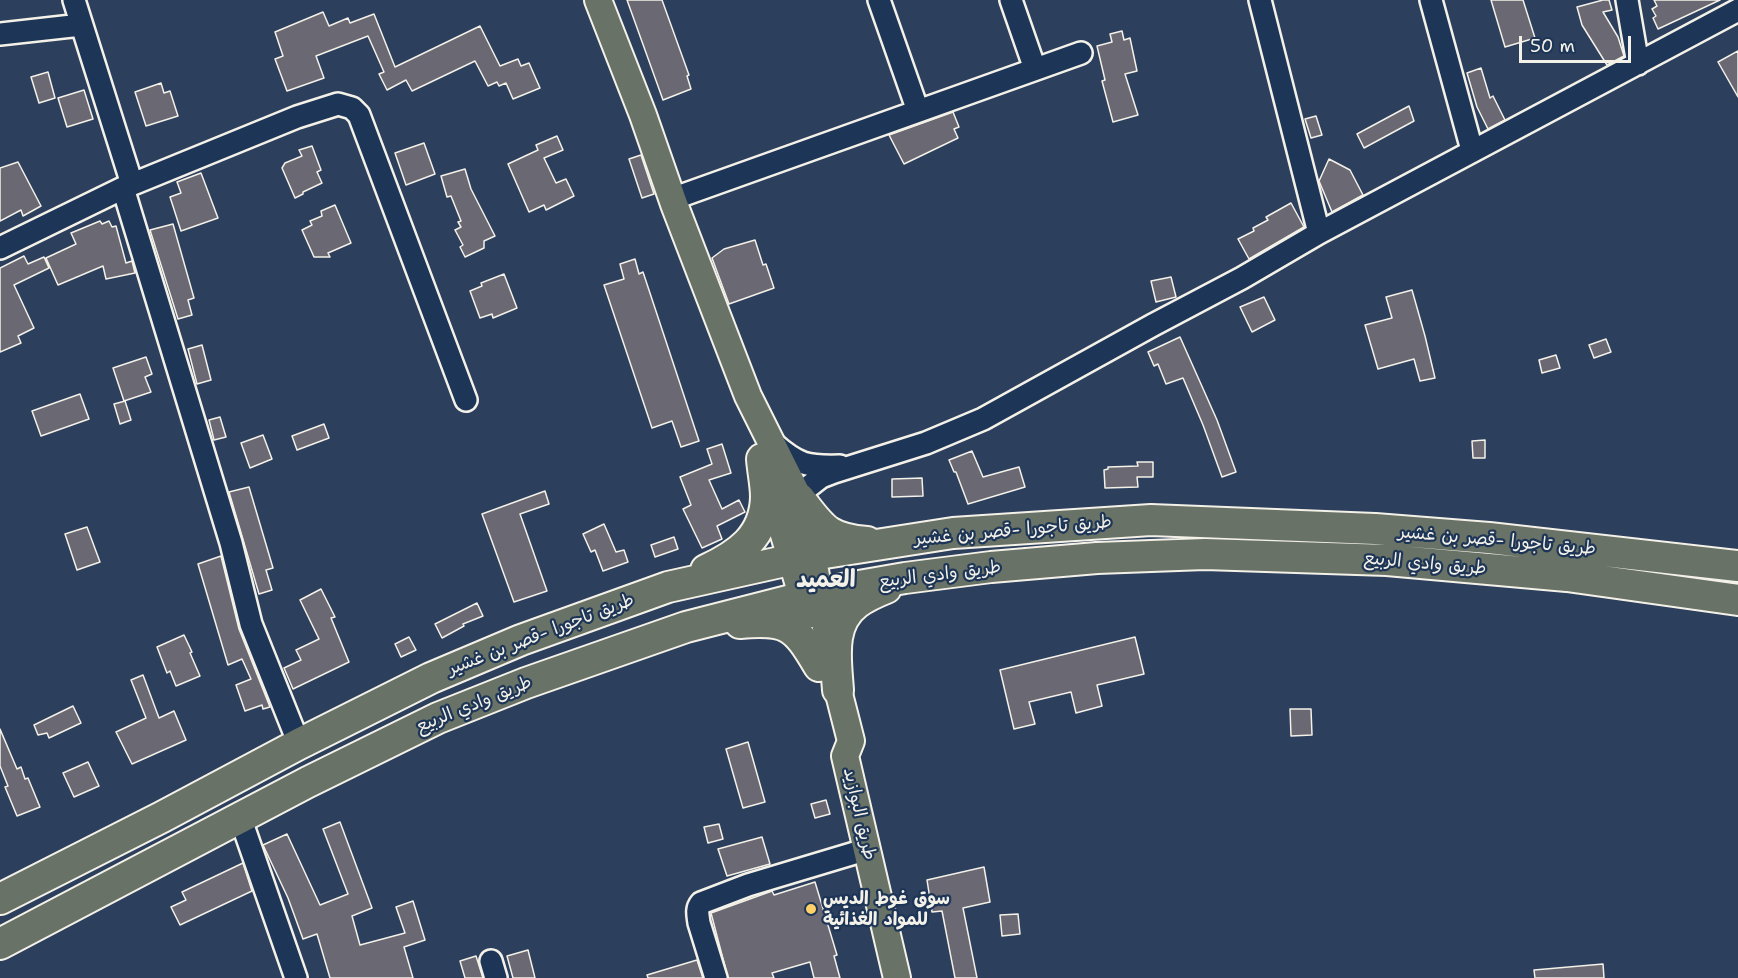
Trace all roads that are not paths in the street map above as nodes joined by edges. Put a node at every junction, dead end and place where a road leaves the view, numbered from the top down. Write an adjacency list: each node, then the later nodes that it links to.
1 (74, 0): 9 (street)
2 (598, 0): 17 (main road)
3 (879, 0): 14 (street)
4 (1011, 0): 13 (street)
5 (1260, 0): 18 (street)
6 (1431, 0): 15 (street)
7 (1627, 0): 12 (street)
8 (1738, 10): 12 (street)
9 (81, 25): 10 (street); 16 (street)
10 (0, 34)
11 (1081, 53): 13 (street)
12 (1638, 64): 15 (street)
13 (1035, 69): 14 (street)
14 (918, 111): 17 (street)
15 (1472, 150): 18 (street)
16 (127, 186): 19 (street); 20 (street); 34 (street)
17 (672, 199): 21 (main road)
18 (1319, 232): 22 (street)
19 (0, 248)
20 (466, 400)
21 (767, 451): 22 (street); 23 (main road); 25 (main road); 28 (highway)
22 (849, 466): 23 (street)
23 (798, 496): 24 (highway); 25 (main road)
24 (885, 544): 25 (highway, طريق تاجورا -قصر بن غشير); 26 (highway, طريق تاجورا -قصر بن غشير)
25 (803, 557): 28 (highway, طريق تاجورا -قصر بن غشير); 29 (main road)
26 (1738, 566)
27 (905, 578): 29 (highway, طريق وادي الربيع); 30 (highway, طريق وادي الربيع); 33 (highway)
28 (668, 587): 34 (highway, طريق تاجورا -قصر بن غشير)
29 (811, 594): 31 (highway, طريق وادي الربيع); 32 (main road); 33 (main road)
30 (1738, 600)
31 (686, 627): 32 (highway); 36 (highway, طريق وادي الربيع)
32 (819, 666): 35 (main road)
33 (838, 690): 35 (main road)
34 (298, 744): 37 (highway, طريق تاجورا -قصر بن غشير)
35 (845, 756): 38 (main road, طريق البوازيد)
36 (240, 817): 39 (highway, طريق وادي الربيع); 42 (street)
37 (162, 818): 39 (highway); 40 (highway, طريق تاجورا -قصر بن غشير)
38 (868, 849): 43 (street); 44 (main road, طريق البوازيد)
39 (176, 852): 41 (highway, طريق وادي الربيع)
40 (0, 899)
41 (0, 944)
42 (296, 978)
43 (716, 978)
44 (897, 978)

